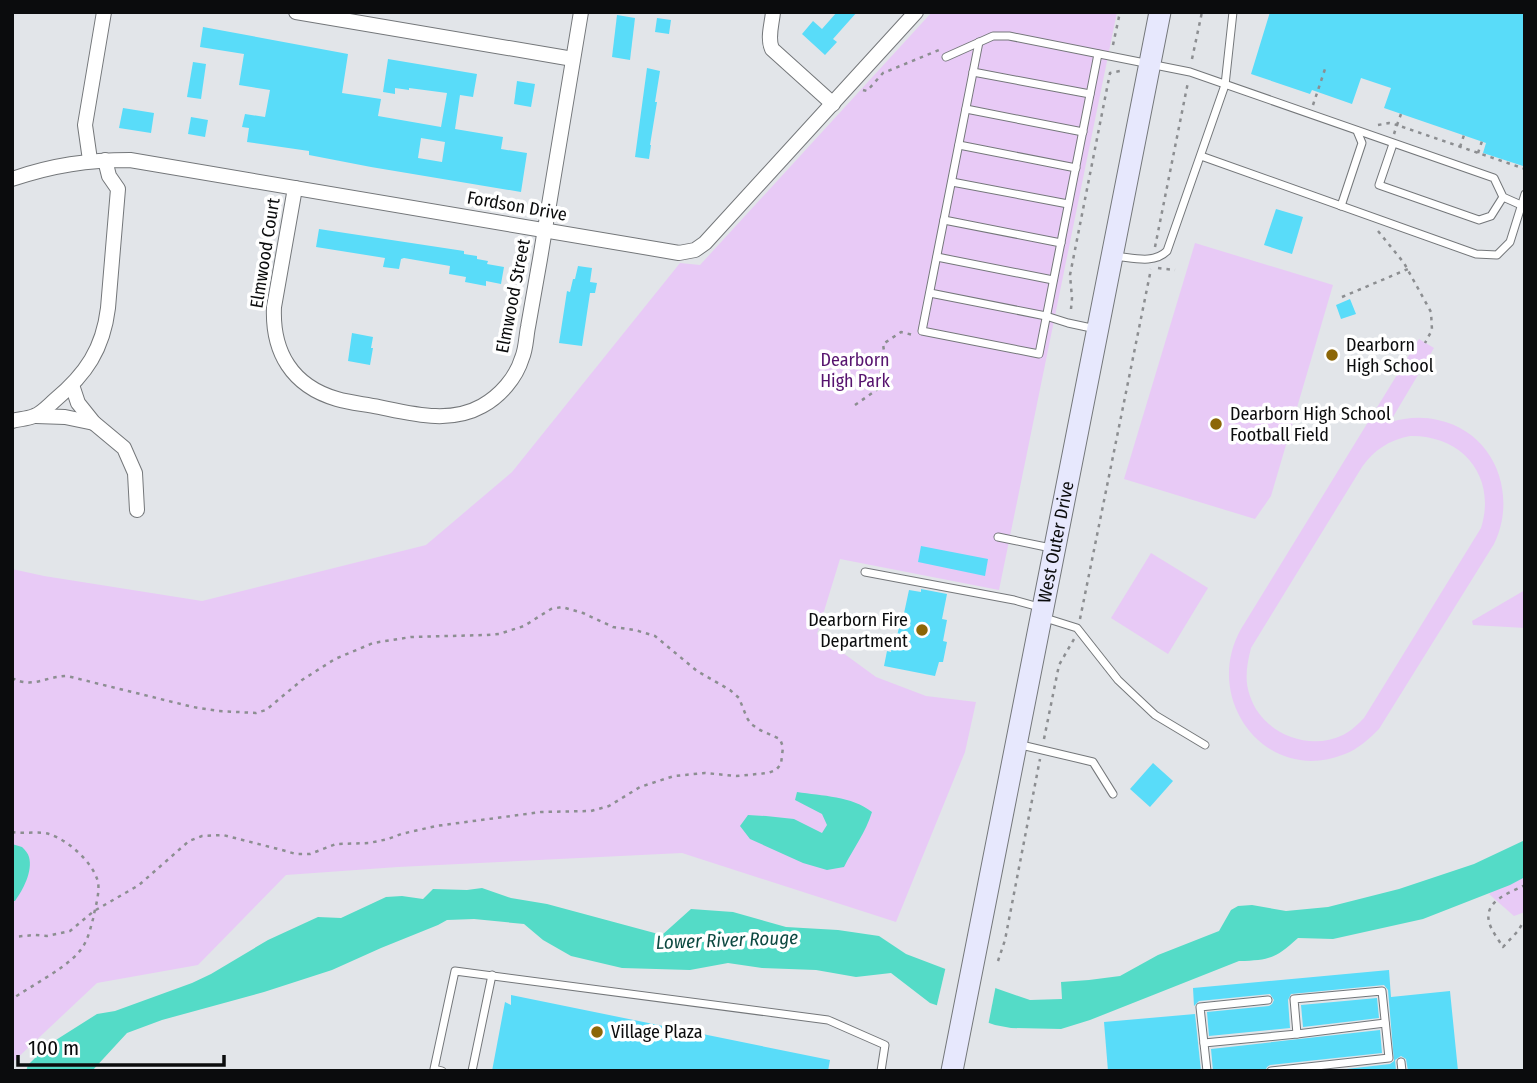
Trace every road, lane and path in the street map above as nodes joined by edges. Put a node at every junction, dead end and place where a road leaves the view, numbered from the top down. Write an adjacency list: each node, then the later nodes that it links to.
1 (104, 12): 38 (street)
2 (296, 12): 15 (street)
3 (581, 12): 15 (street, Elmwood Street)
4 (773, 12): 23 (street)
5 (916, 12): 23 (street, Fordson Drive)
6 (1120, 12): 11 (path)
7 (1160, 12): 17 (main road, West Outer Drive)
8 (1202, 12): 16 (path)
9 (1233, 12): 21 (lane)
10 (979, 42): 12 (lane); 13 (lane); 19 (lane)
11 (1113, 45)
12 (1098, 54): 14 (lane); 22 (lane)
13 (946, 57)
14 (1123, 58): 17 (lane); 62 (path)
15 (573, 59): 52 (street, Elmwood Street)
16 (1192, 59)
17 (1150, 64): 21 (lane); 55 (main road, West Outer Drive)
18 (1326, 66): 24 (path)
19 (974, 72): 22 (lane); 25 (lane)
20 (1188, 82): 54 (path)
21 (1225, 85): 28 (lane); 37 (lane)
22 (1090, 94): 29 (lane)
23 (833, 104): 52 (street, Fordson Drive)
24 (1313, 105)
25 (966, 109): 29 (lane); 34 (lane)
26 (1401, 114): 27 (path)
27 (1397, 125): 31 (path); 35 (path)
28 (1357, 131): 31 (lane); 49 (lane)
29 (1083, 132): 40 (lane)
30 (1464, 135): 35 (path)
31 (1375, 138): 33 (lane)
32 (1482, 141): 36 (path)
33 (1393, 144): 46 (lane); 46 (lane)
34 (959, 145): 40 (lane); 43 (lane)
35 (1460, 147): 36 (path)
36 (1478, 153): 41 (path)
37 (1201, 156): 49 (lane); 55 (lane)
38 (90, 160): 39 (street, Fordson Drive); 42 (street, Fordson Drive)
39 (105, 160): 44 (street, Fordson Drive); 67 (street)
40 (1076, 168): 47 (lane)
41 (1524, 168)
42 (12, 179)
43 (952, 182): 47 (lane); 51 (lane)
44 (295, 188): 52 (street, Fordson Drive); 69 (street, Elmwood Court)
45 (1525, 194): 48 (lane)
46 (1503, 197): 48 (lane)
47 (1068, 205): 53 (lane)
48 (1521, 205): 50 (lane)
49 (1341, 206): 50 (lane)
50 (1364, 214): 57 (path)
51 (944, 220): 53 (lane); 56 (lane)
52 (545, 230): 69 (street, Elmwood Street)
53 (1060, 243): 59 (lane)
54 (1154, 250)
55 (1112, 256): 64 (main road, West Outer Drive)
56 (937, 257): 59 (lane); 60 (lane)
57 (1408, 269): 61 (path); 66 (path)
58 (1175, 270): 78 (path)
59 (1053, 280): 63 (lane)
60 (930, 292): 63 (lane); 65 (lane)
61 (1342, 297)
62 (1071, 309)
63 (1046, 316): 64 (lane); 65 (lane)
64 (1098, 330): 75 (main road, West Outer Drive)
65 (922, 331): 68 (path)
66 (1425, 343)
67 (72, 386): 70 (street); 72 (street)
68 (855, 405)
69 (399, 411)
70 (36, 416): 71 (street); 72 (street)
71 (12, 421)
72 (94, 423): 73 (street)
73 (137, 510)
74 (998, 537): 75 (lane)
75 (1055, 548): 77 (main road, West Outer Drive)
76 (865, 572): 77 (lane)
77 (1042, 612): 78 (lane); 80 (main road, West Outer Drive)
78 (1077, 628): 81 (lane); 82 (path)
79 (12, 678): 86 (path)
80 (1016, 744): 82 (lane); 100 (main road, West Outer Drive)
81 (1205, 745)
82 (1042, 750): 83 (lane); 89 (path)
83 (1113, 794)
84 (12, 832): 86 (path)
85 (1525, 885): 87 (path)
86 (94, 911): 88 (path); 91 (path)
87 (1525, 919)
88 (12, 937)
89 (998, 961)
90 (492, 975): 97 (lane); 98 (lane); 99 (lane)
91 (12, 999)
92 (1268, 1000): 95 (lane)
93 (1385, 1023): 94 (lane); 94 (lane); 102 (lane)
94 (1297, 1034): 95 (lane)
95 (1204, 1043): 101 (lane)
96 (1402, 1062): 103 (lane)
97 (442, 1071)
98 (472, 1071)
99 (881, 1071)
100 (951, 1071)
101 (1207, 1071)
102 (1271, 1071)
103 (1402, 1071)

